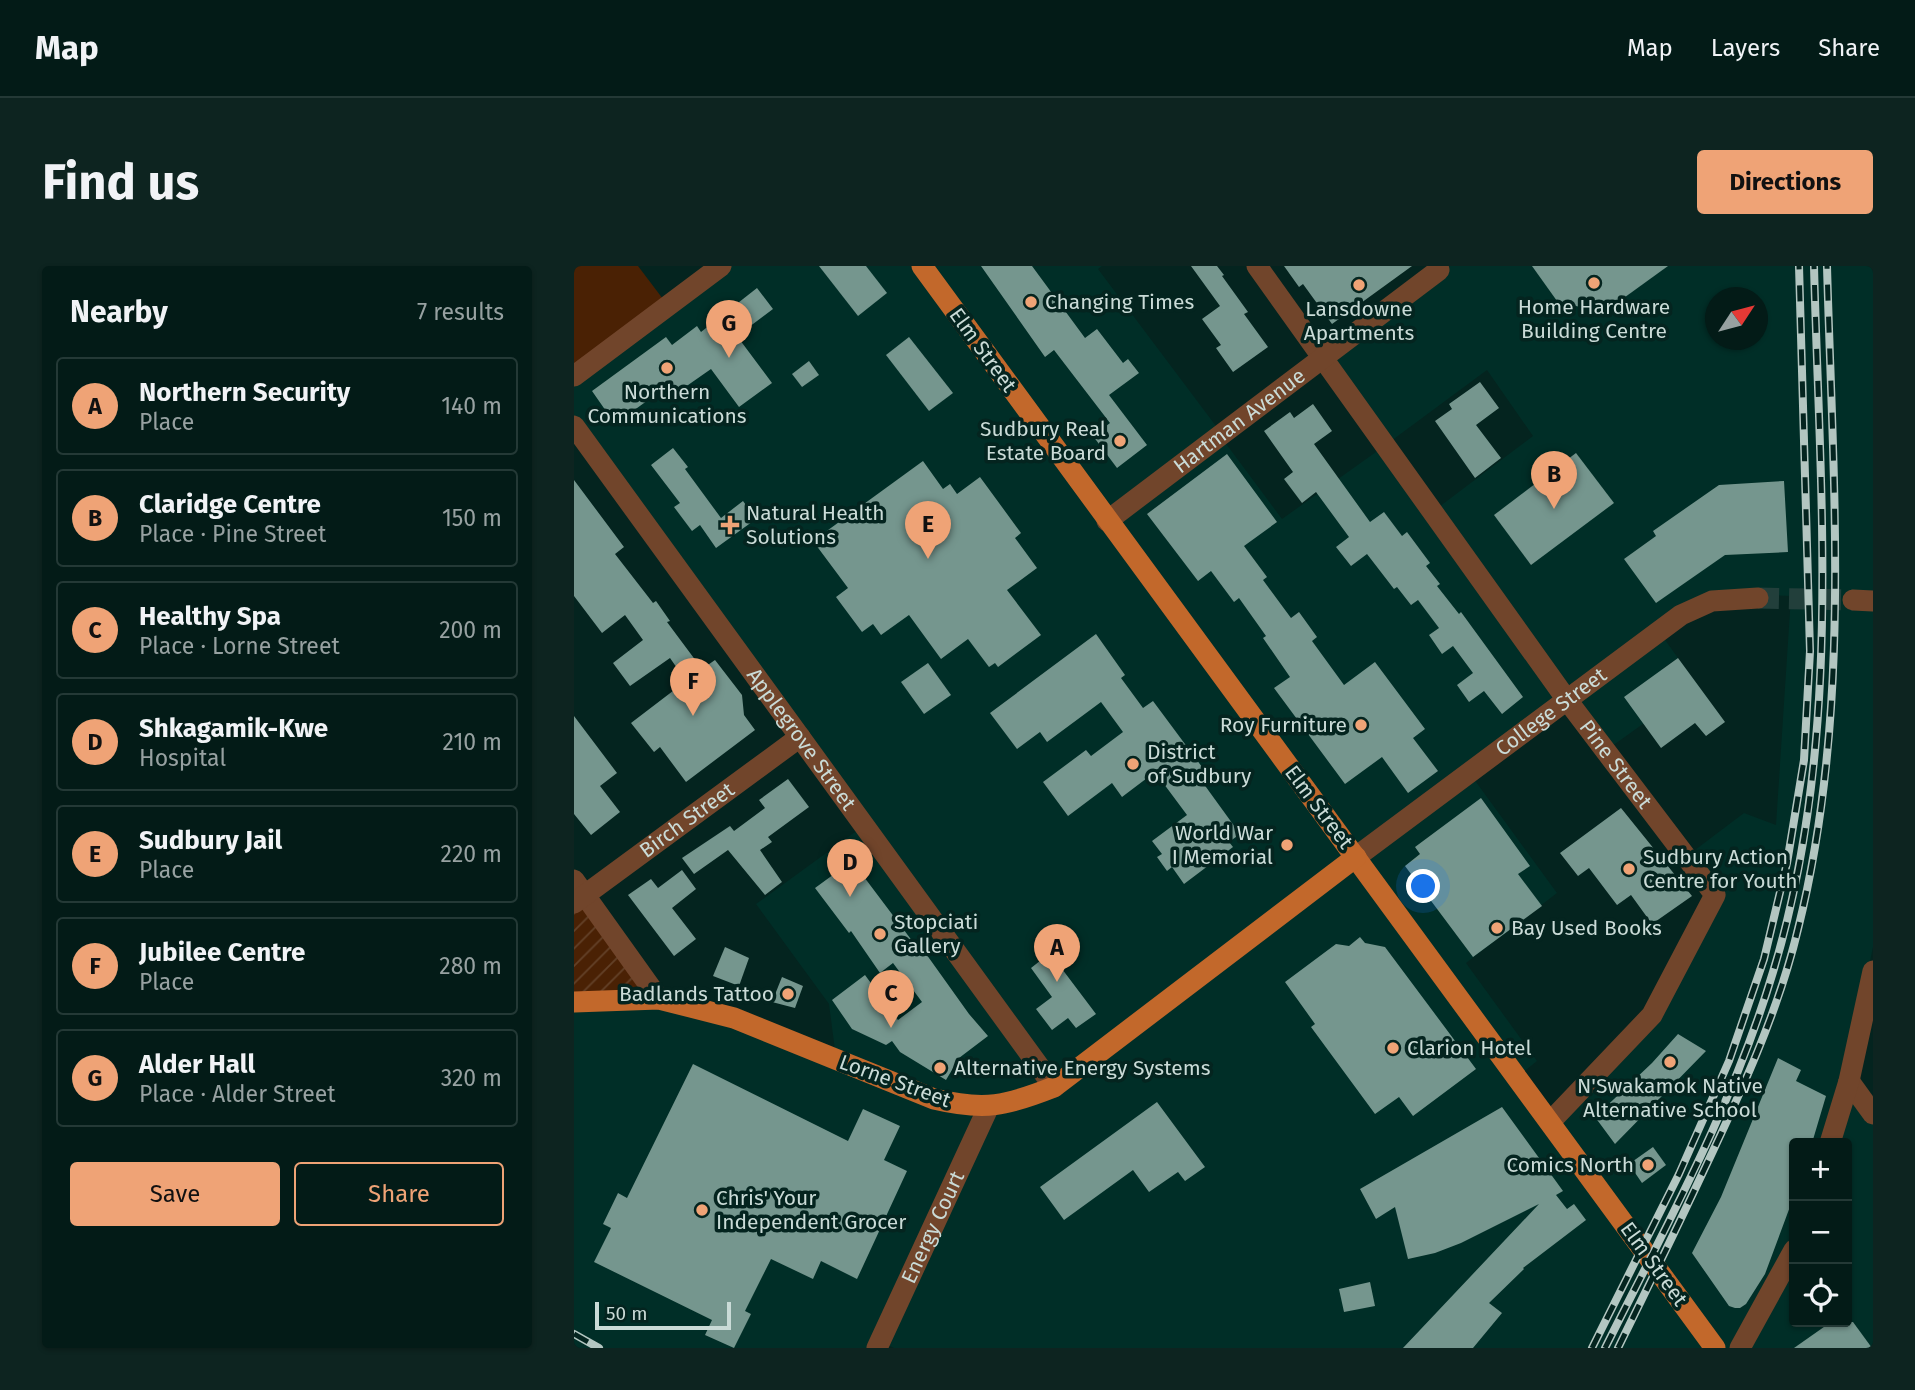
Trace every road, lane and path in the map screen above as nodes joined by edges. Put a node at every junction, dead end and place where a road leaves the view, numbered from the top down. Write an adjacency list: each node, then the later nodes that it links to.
1 (721, 266): 6 (street)
2 (922, 266): 8 (main road, Elm Street)
3 (1257, 266): 5 (street, Pine Street)
4 (1439, 270): 5 (street, Hartman Avenue)
5 (1322, 357): 8 (street, Hartman Avenue); 10 (street, Pine Street)
6 (574, 376)
7 (574, 426): 11 (street, Applegrove Street)
8 (1107, 521): 12 (main road, Elm Street)
9 (1758, 598): 10 (street, College Street)
10 (1567, 700): 12 (street, College Street); 21 (street, Pine Street)
11 (800, 737): 13 (street, Birch Street); 18 (street, Applegrove Street)
12 (1356, 857): 18 (main road, Lorne Street); 21 (main road, Elm Street)
13 (578, 893): 15 (street)
14 (1873, 971): 17 (street)
15 (659, 999): 16 (main road, Lorne Street); 19 (main road, Lorne Street)
16 (574, 1002)
17 (1849, 1081): 20 (street); 22 (street)
18 (1054, 1087): 19 (main road, Lorne Street)
19 (989, 1106): 24 (street, Energy Court)
20 (1873, 1114)
21 (1551, 1121): 25 (main road, Elm Street)
22 (1832, 1138)
23 (1789, 1259): 26 (street)
24 (877, 1348)
25 (1715, 1348)
26 (1740, 1348)

